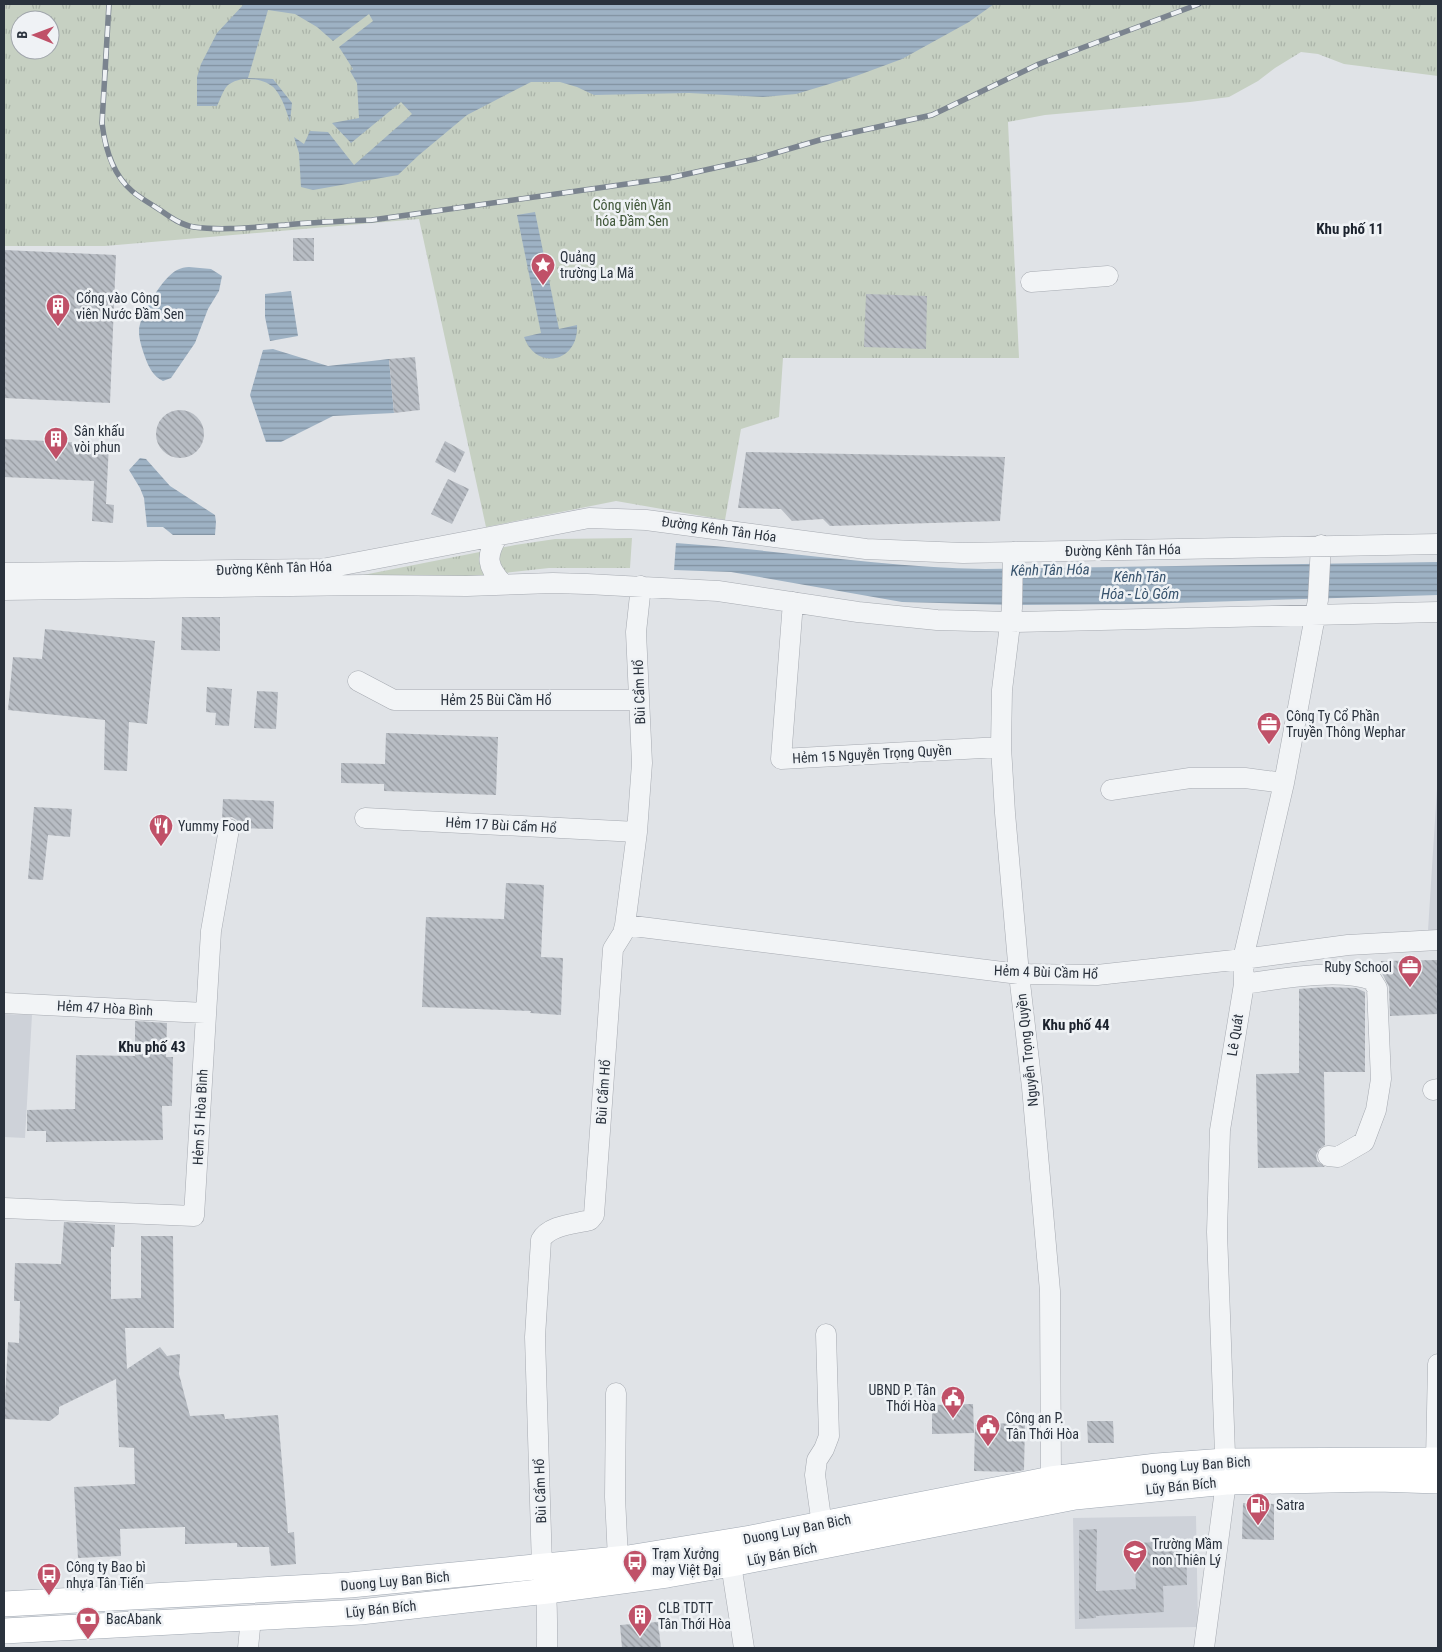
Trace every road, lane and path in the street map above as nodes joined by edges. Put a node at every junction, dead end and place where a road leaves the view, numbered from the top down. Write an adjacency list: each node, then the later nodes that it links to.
1 (1108, 276): 2 (street)
2 (1032, 282)
3 (498, 536): 6 (street, Đường Kênh Tân Hóa); 7 (street, Đường Kênh Tân Hóa); 8 (street)
4 (1438, 544): 5 (street, Đường Kênh Tân Hóa)
5 (1321, 552): 6 (street, Đường Kênh Tân Hóa); 12 (street, Lê Quát)
6 (1013, 559): 14 (street, Nguyễn Trọng Quyền)
7 (4, 573)
8 (503, 584): 9 (street, Đường Kênh Tân Hóa); 10 (street, Đường Kênh Tân Hóa)
9 (640, 586): 11 (street, Đường Kênh Tân Hóa); 16 (street, Bùi Cẩm Hổ)
10 (4, 590)
11 (793, 602): 14 (street, Đường Kênh Tân Hóa); 17 (street, Hẻm 15 Nguyễn Trọng Quyền)
12 (1316, 608): 13 (street, Đường Kênh Tân Hóa); 14 (street, Đường Kênh Tân Hóa); 18 (street, Lê Quát)
13 (1438, 612)
14 (1012, 615): 17 (street, Nguyễn Trọng Quyền)
15 (358, 681): 16 (street, Hẻm 25 Bùi Cầm Hổ)
16 (638, 700): 22 (street, Bùi Cẩm Hổ)
17 (1001, 747): 26 (street, Nguyễn Trọng Quyền)
18 (1284, 784): 19 (street); 25 (street, Lê Quát)
19 (1111, 790)
20 (365, 818): 22 (street, Hẻm 17 Bùi Cẩm Hổ)
21 (229, 829): 29 (street, Hẻm 51 Hòa Bình)
22 (636, 832): 23 (street, Bùi Cẩm Hổ)
23 (625, 925): 26 (street, Hẻm 4 Bùi Cầm Hổ); 41 (street, Bùi Cẩm Hổ)
24 (1438, 940): 25 (street, Hẻm 4 Bùi Cầm Hổ)
25 (1243, 959): 26 (street, Hẻm 4 Bùi Cầm Hổ); 27 (street, Lê Quát)
26 (1019, 974): 37 (street, Nguyễn Trọng Quyền)
27 (1244, 984): 30 (street); 36 (street, Lê Quát)
28 (4, 1003): 29 (street, Hẻm 47 Hòa Bình)
29 (206, 1013): 31 (street, Hẻm 51 Hòa Bình)
30 (1328, 1156)
31 (4, 1208)
32 (826, 1334): 38 (street)
33 (1438, 1364): 35 (street)
34 (616, 1392): 39 (street)
35 (1437, 1467): 36 (main road, Lũy Bán Bích)
36 (1225, 1471): 37 (main road, Duong Luy Ban Bich); 40 (main road, Lũy Bán Bích); 49 (street, Lê Quát)
37 (1051, 1479): 38 (main road, Duong Luy Ban Bich)
38 (822, 1525): 39 (main road, Duong Luy Ban Bich)
39 (618, 1559): 41 (main road, Duong Luy Ban Bich)
40 (731, 1564): 42 (main road, Lũy Bán Bích); 48 (street)
41 (542, 1567): 42 (street); 43 (main road, Duong Luy Ban Bich)
42 (547, 1591): 44 (main road, Lũy Bán Bích); 47 (street)
43 (4, 1604)
44 (251, 1618): 45 (main road, Lũy Bán Bích); 46 (street)
45 (4, 1631)
46 (248, 1648)
47 (547, 1648)
48 (744, 1648)
49 (1204, 1648)

